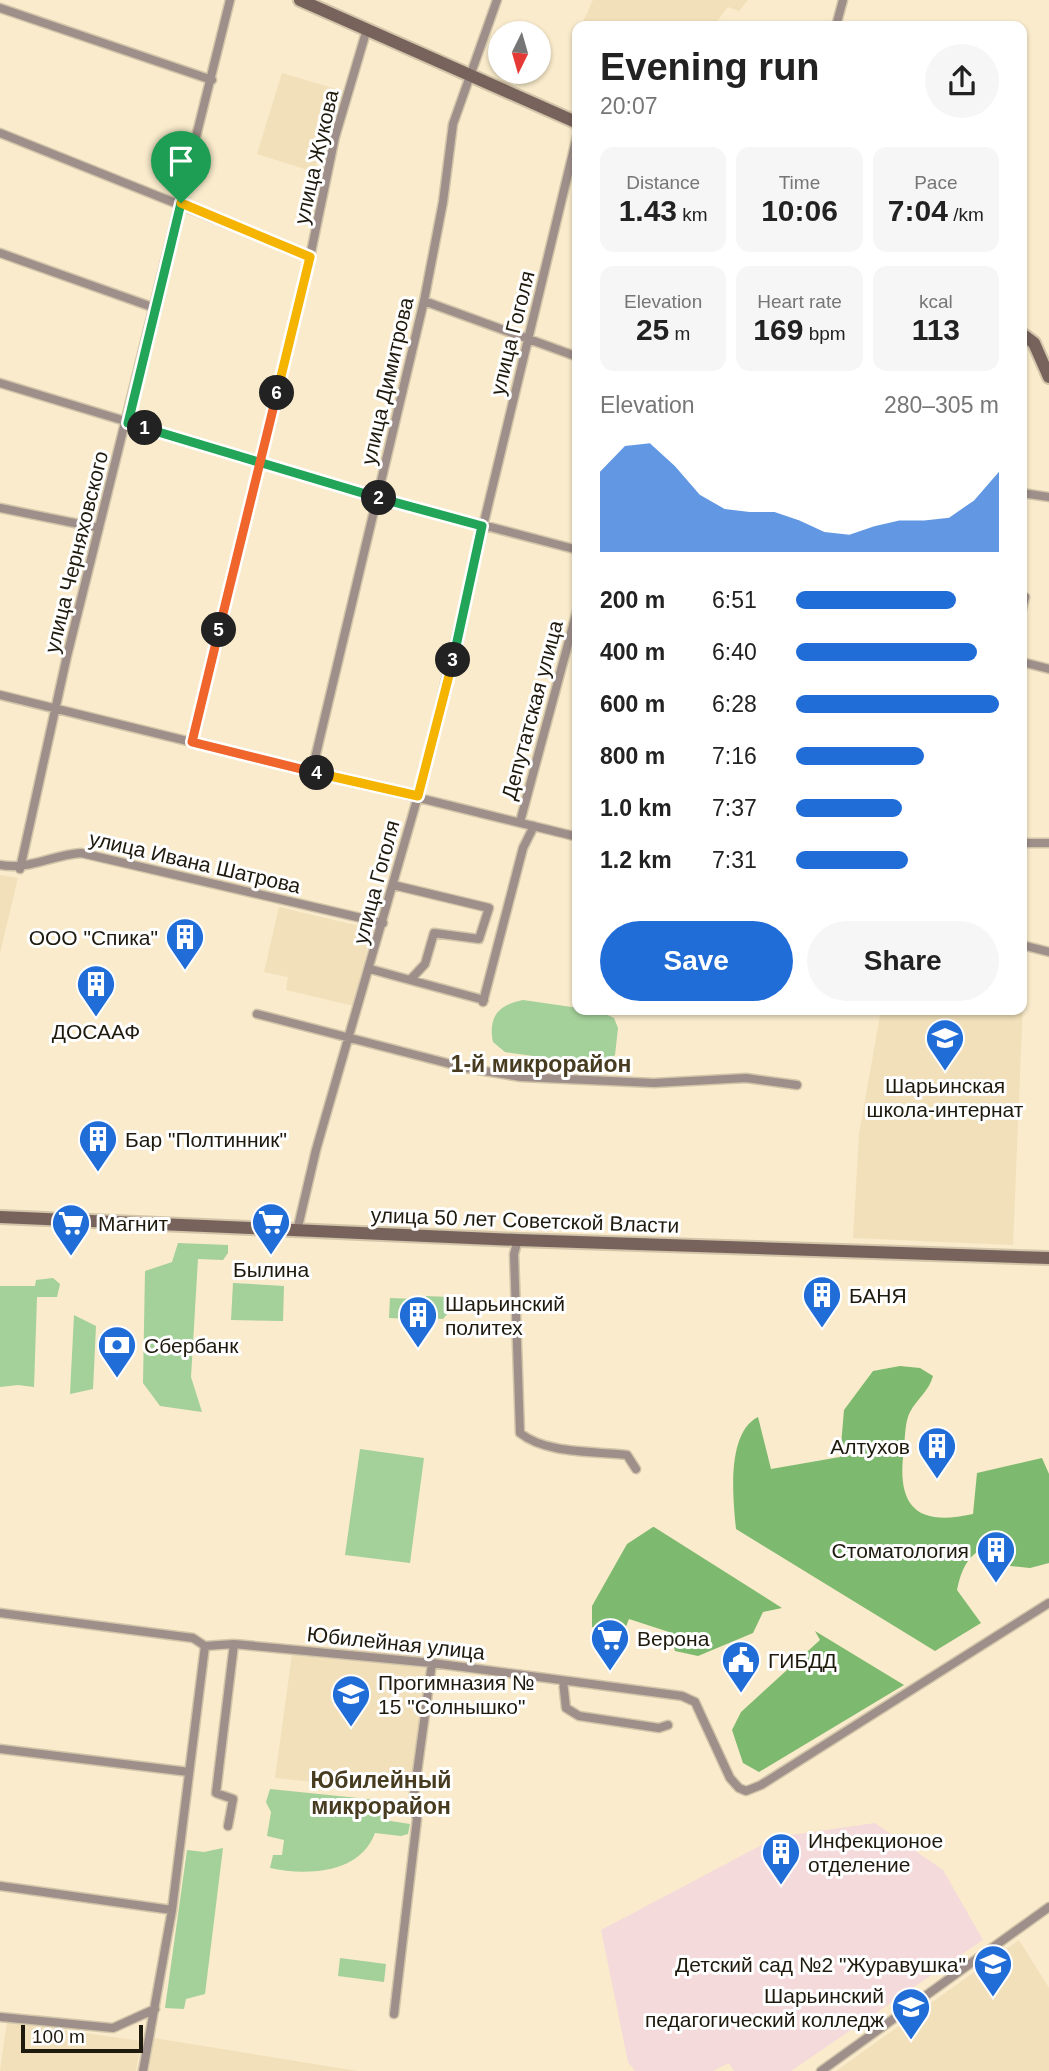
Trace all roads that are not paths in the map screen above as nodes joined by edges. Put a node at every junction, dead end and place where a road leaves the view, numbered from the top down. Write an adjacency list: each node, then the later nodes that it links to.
1 (230, 0): 9 (street, улица Черняховского)
2 (300, 0): 7 (street)
3 (497, 0): 8 (street, улица Димитрова)
4 (843, 0): 6 (street)
5 (0, 8): 9 (street)
6 (837, 21)
7 (367, 29): 8 (street); 15 (street, улица Жукова)
8 (469, 75): 10 (street); 16 (street, улица Димитрова)
9 (212, 80): 13 (street, улица Черняховского)
10 (572, 120)
11 (0, 132): 13 (street)
12 (572, 157): 19 (street, улица Гоголя)
13 (181, 203): 15 (street); 17 (street, улица Черняховского)
14 (0, 253): 17 (street)
15 (310, 257): 24 (street, улица Жукова)
16 (424, 300): 19 (street); 27 (street, улица Димитрова)
17 (155, 308): 23 (street, улица Черняховского)
18 (1027, 338): 21 (street)
19 (529, 339): 20 (street); 29 (street, улица Гоголя)
20 (572, 355)
21 (1049, 377)
22 (0, 383): 23 (street)
23 (128, 423): 24 (street); 30 (street, улица Черняховского)
24 (260, 463): 27 (street); 37 (street, улица Жукова)
25 (1027, 494): 26 (street)
26 (1049, 497)
27 (379, 498): 29 (street); 38 (street, улица Димитрова)
28 (0, 508): 30 (street)
29 (482, 526): 31 (street); 39 (street, улица Гоголя)
30 (99, 528): 36 (street, улица Черняховского)
31 (572, 548)
32 (572, 629): 40 (street, Депутатская улица)
33 (1027, 663): 34 (street)
34 (1049, 669)
35 (0, 695): 36 (street)
36 (57, 708): 37 (street); 46 (street, улица Черняховского)
37 (192, 742): 38 (street)
38 (312, 771): 39 (street)
39 (418, 796): 40 (street); 47 (street, улица Гоголя)
40 (520, 822): 41 (street)
41 (534, 826): 42 (street); 52 (street)
42 (572, 836)
43 (1027, 843): 44 (street)
44 (1049, 843)
45 (0, 864): 46 (street)
46 (20, 869): 48 (street, улица Ивана Шатрова)
47 (393, 885): 48 (street, улица Гоголя); 52 (street)
48 (383, 923): 51 (street, улица Гоголя)
49 (1027, 947): 50 (street)
50 (1049, 952)
51 (370, 969): 52 (street); 54 (street, улица Гоголя)
52 (410, 980)
53 (257, 1014): 54 (street)
54 (350, 1036): 55 (street); 57 (street, улица Гоголя)
55 (797, 1085)
56 (0, 1217): 57 (street, улица 50 лет Советской Власти)
57 (297, 1231): 58 (street, улица 50 лет Советской Власти)
58 (518, 1240): 59 (street, улица 50 лет Советской Власти); 60 (street)
59 (1049, 1258)
60 (636, 1469)
61 (1049, 1603): 66 (street, Юбилейная улица)
62 (0, 1613): 64 (street)
63 (234, 1643): 64 (street, Юбилейная улица); 65 (street, Юбилейная улица); 70 (street)
64 (205, 1646): 69 (street)
65 (432, 1663): 66 (street, Юбилейная улица); 75 (street)
66 (563, 1681): 67 (street)
67 (668, 1725)
68 (0, 1749): 69 (street)
69 (189, 1772): 73 (street)
70 (228, 1826)
71 (0, 1886): 73 (street)
72 (1049, 1907): 78 (street)
73 (172, 1910): 74 (street)
74 (155, 2009): 76 (street); 77 (street)
75 (394, 2014)
76 (0, 2017)
77 (143, 2071)
78 (821, 2071)

